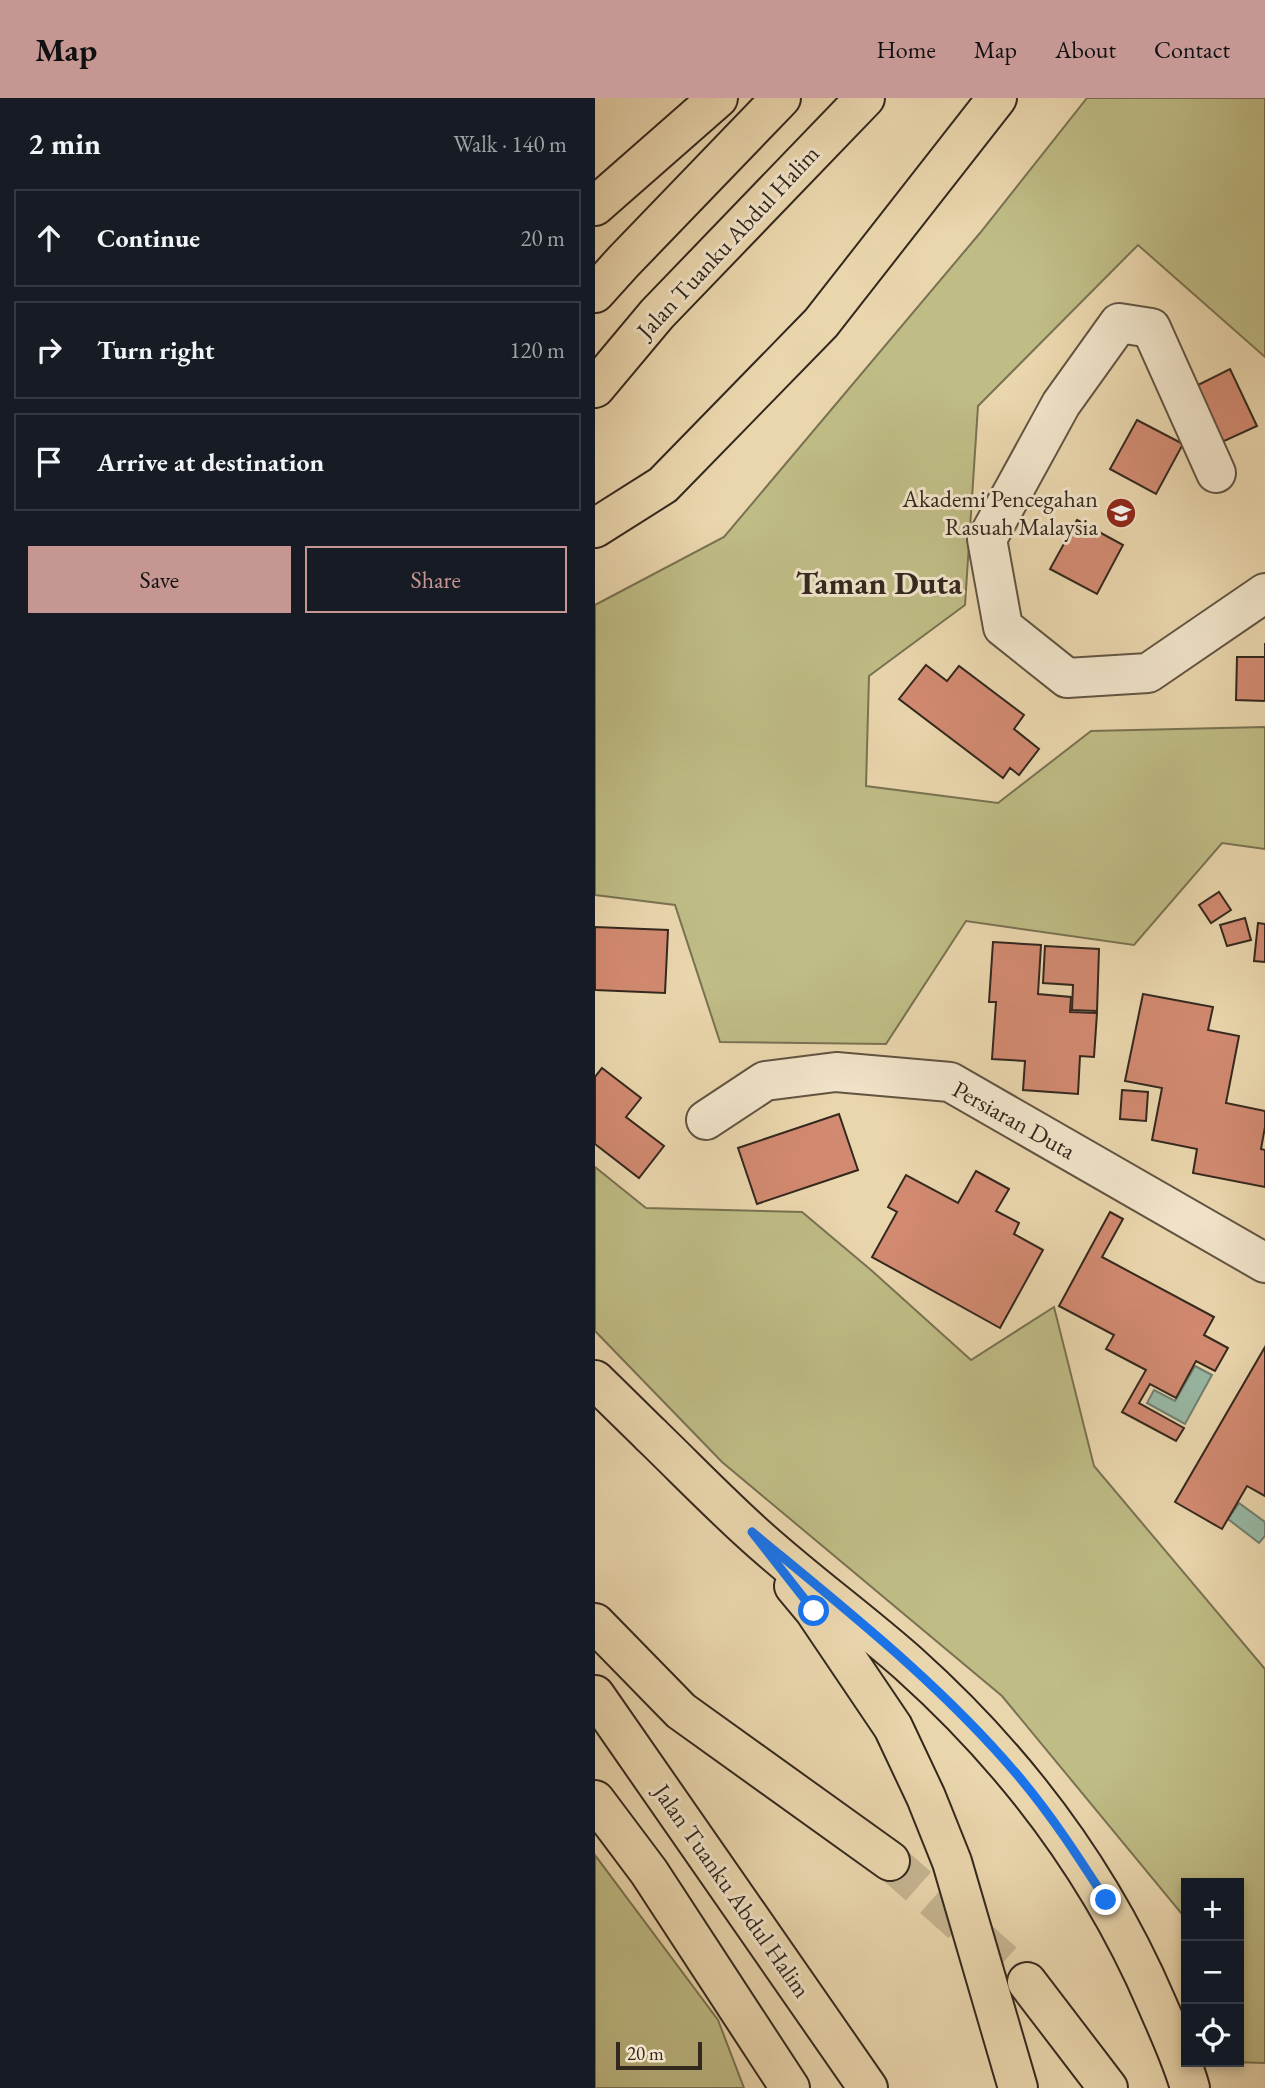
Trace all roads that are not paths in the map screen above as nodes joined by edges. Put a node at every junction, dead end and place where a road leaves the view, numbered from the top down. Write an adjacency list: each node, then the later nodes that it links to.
1 (717, 98): 5 (main road)
2 (781, 98): 6 (main road)
3 (865, 98): 7 (main road, Jalan Tuanku Abdul Halim)
4 (997, 98): 9 (main road)
5 (595, 206)
6 (595, 293)
7 (595, 388)
8 (1216, 473): 10 (street)
9 (595, 528)
10 (1265, 593)
11 (706, 1120): 12 (street, Persiaran Duta)
12 (1265, 1263)
13 (595, 1380): 14 (main road)
14 (752, 1532): 22 (main road); 24 (main road)
15 (595, 1623): 18 (main road)
16 (595, 1695): 21 (main road, Jalan Tuanku Abdul Halim)
17 (595, 1800): 20 (main road)
18 (890, 1861)
19 (1027, 1982): 23 (main road)
20 (790, 2088)
21 (868, 2088)
22 (1018, 2088)
23 (1108, 2088)
24 (1190, 2088)

